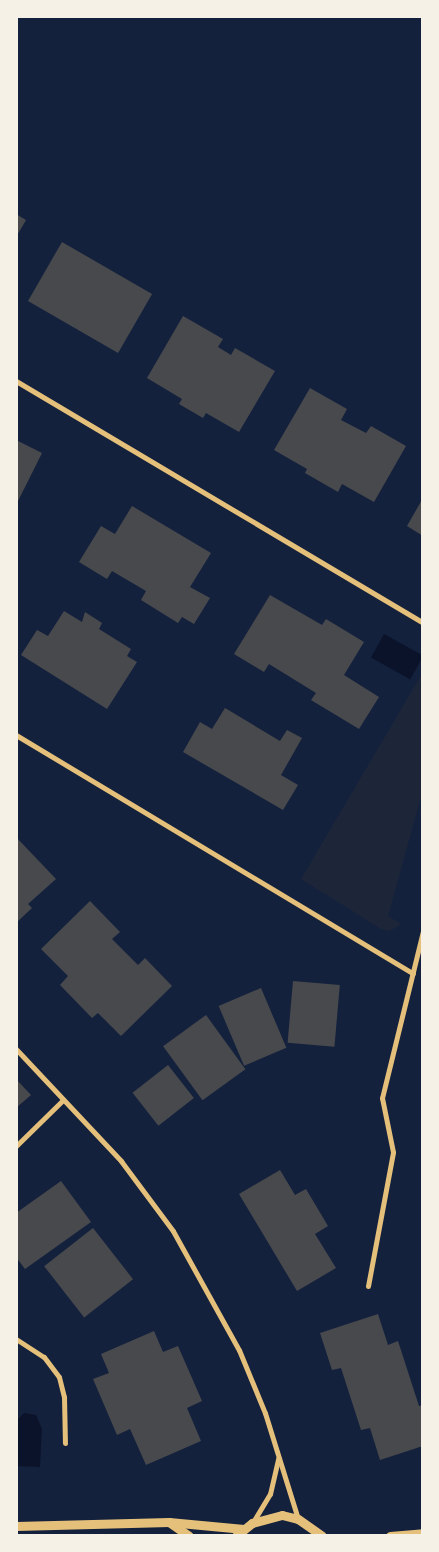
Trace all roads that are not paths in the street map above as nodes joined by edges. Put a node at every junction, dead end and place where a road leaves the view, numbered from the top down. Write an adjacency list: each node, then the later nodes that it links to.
1 (16, 381): 2 (street)
2 (423, 623)
3 (16, 735): 5 (street)
4 (423, 931): 5 (street)
5 (413, 974): 9 (street)
6 (16, 1049): 7 (street)
7 (64, 1100): 8 (street); 12 (street)
8 (16, 1146)
9 (368, 1286)
10 (16, 1339): 11 (street)
11 (65, 1443)
12 (278, 1455): 13 (street); 15 (street)
13 (298, 1518): 15 (street); 21 (street)
14 (169, 1522): 16 (street); 17 (street); 19 (street)
15 (252, 1523): 17 (street)
16 (16, 1526)
17 (244, 1529): 20 (street)
18 (423, 1533): 22 (street); 23 (street)
19 (188, 1536)
20 (236, 1536)
21 (322, 1536)
22 (390, 1536)
23 (419, 1536)

